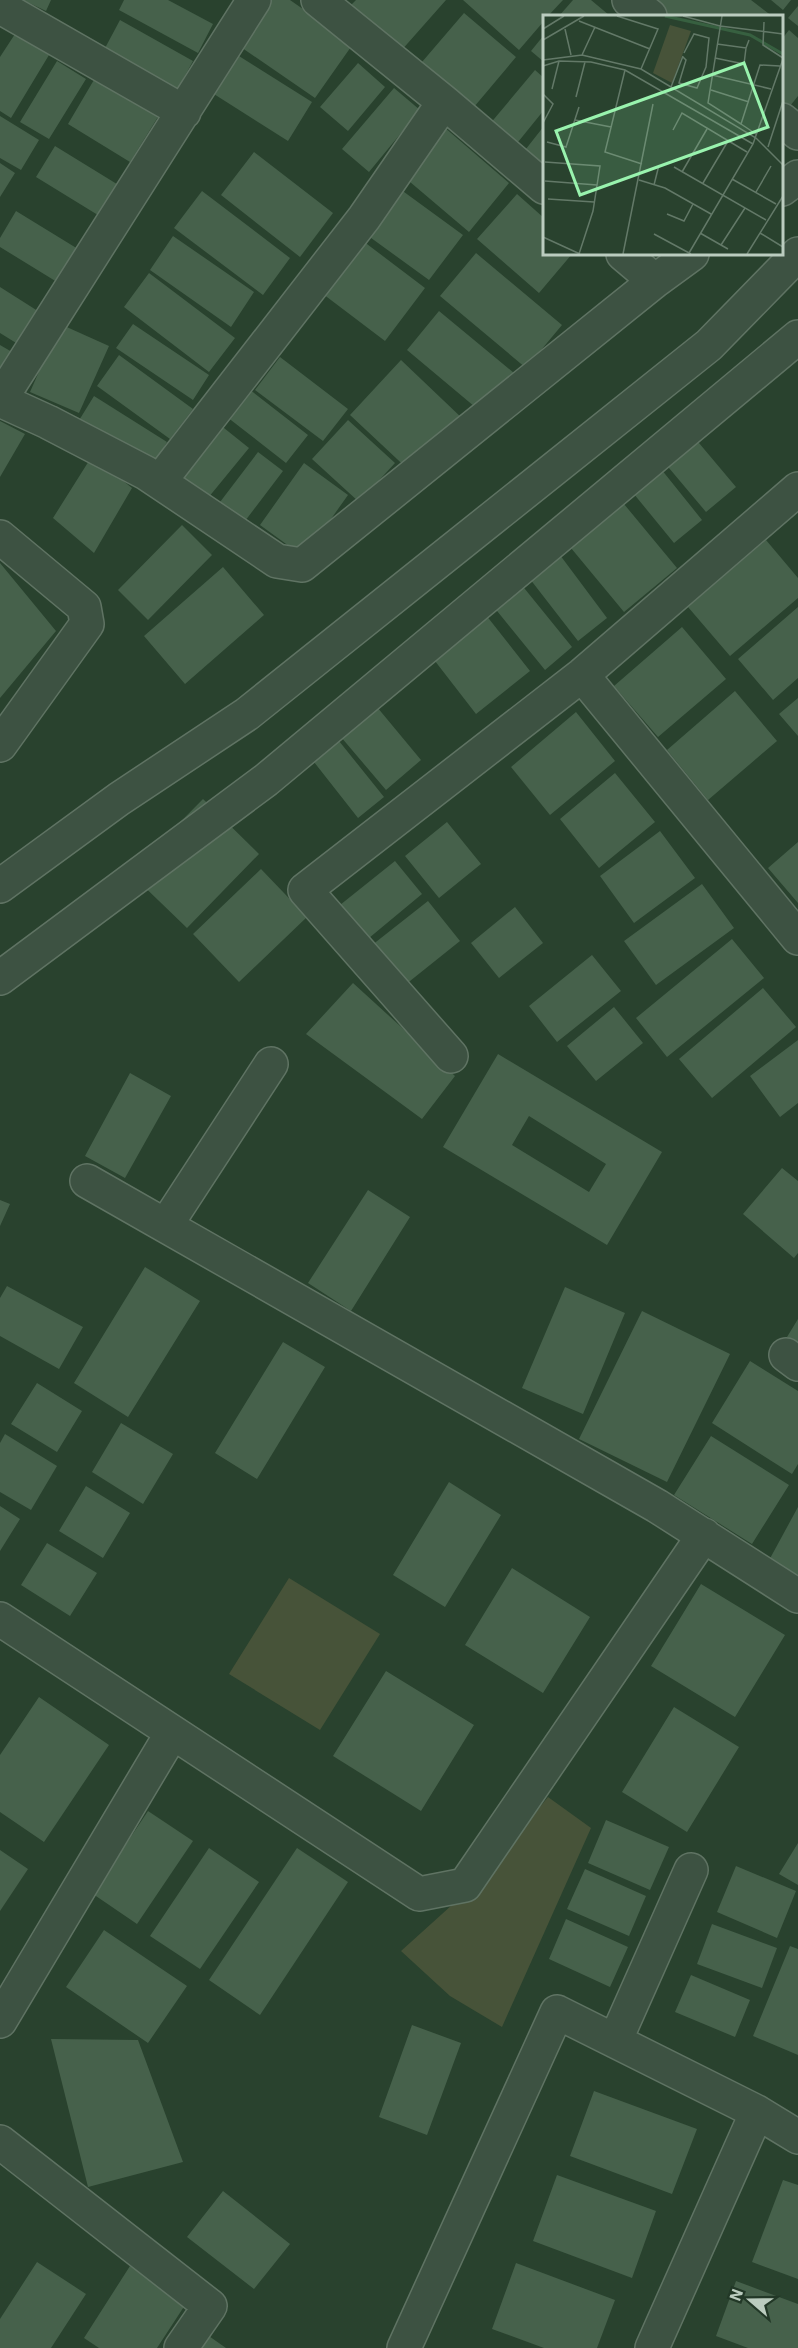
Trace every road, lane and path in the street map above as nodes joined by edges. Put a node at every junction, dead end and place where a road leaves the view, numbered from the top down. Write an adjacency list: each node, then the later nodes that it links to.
1 (254, 0): 7 (street)
2 (318, 0): 6 (street)
3 (630, 0): 5 (street)
4 (1, 11): 7 (street)
5 (649, 15)
6 (444, 102): 11 (street); 19 (street)
7 (184, 112): 18 (street)
8 (783, 121): 9 (street)
9 (798, 133)
10 (798, 177): 12 (street)
11 (543, 186)
12 (783, 188)
13 (798, 254): 24 (street)
14 (624, 255): 16 (street)
15 (691, 255): 16 (street)
16 (655, 281): 19 (street)
17 (798, 337): 26 (street)
18 (0, 400): 19 (street)
19 (159, 481)
20 (797, 492): 22 (street)
21 (0, 537): 23 (street)
22 (582, 675): 25 (street); 27 (street)
23 (0, 745)
24 (0, 886)
25 (798, 938)
26 (0, 978)
27 (451, 1056)
28 (271, 1064): 30 (street)
29 (87, 1181): 30 (street)
30 (166, 1225): 31 (street)
31 (704, 1535): 32 (street); 34 (street)
32 (798, 1596)
33 (0, 1618): 34 (street)
34 (172, 1733): 36 (street)
35 (691, 1870): 37 (street)
36 (0, 2021)
37 (615, 2041): 38 (street); 42 (street)
38 (758, 2112): 39 (street); 43 (street)
39 (798, 2137)
40 (0, 2142): 41 (street)
41 (181, 2348)
42 (404, 2348)
43 (652, 2348)

